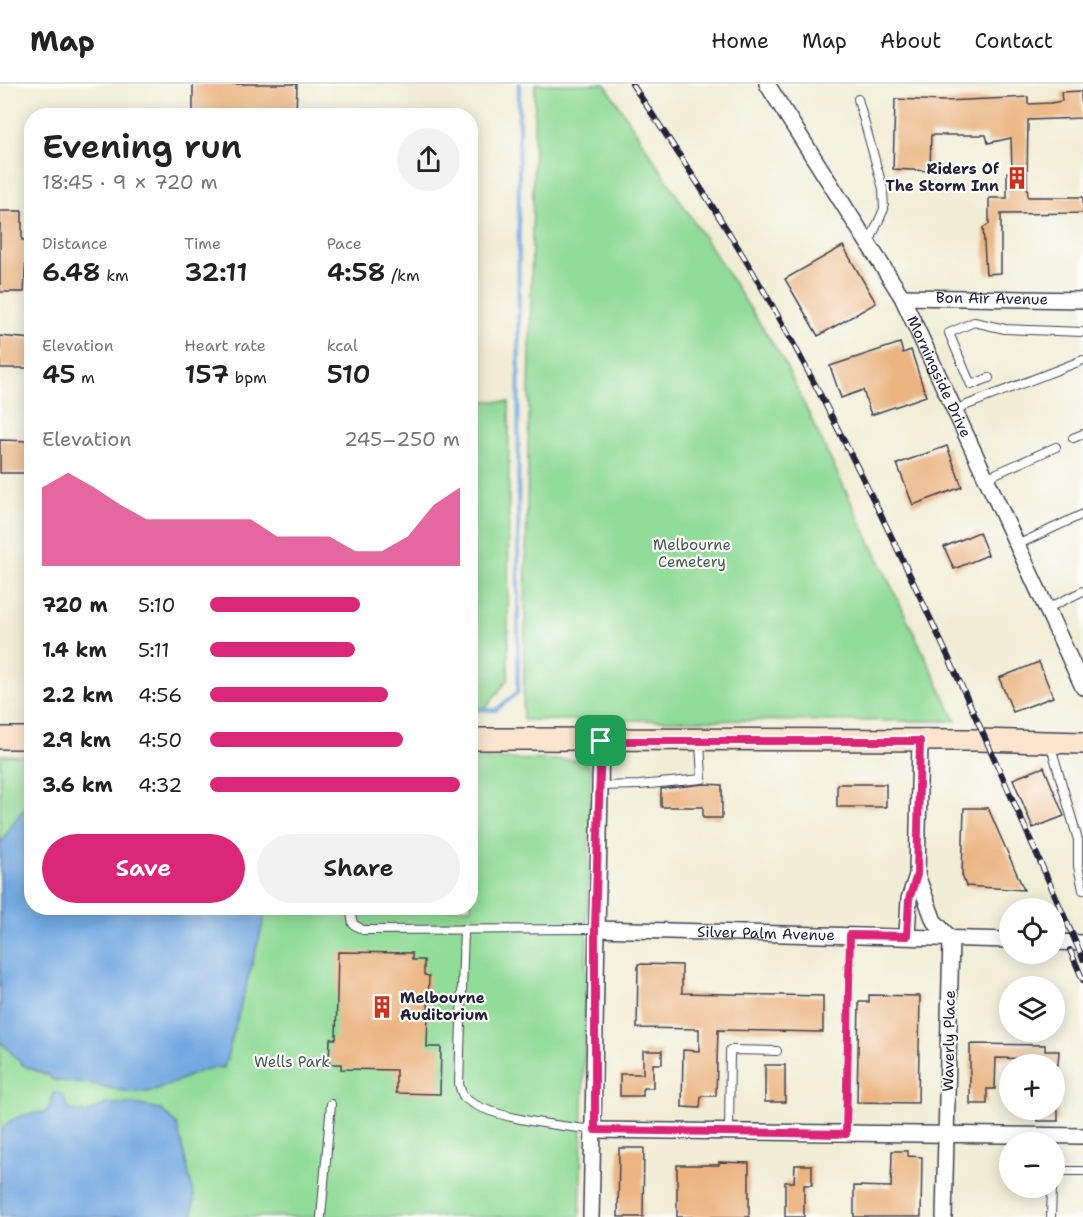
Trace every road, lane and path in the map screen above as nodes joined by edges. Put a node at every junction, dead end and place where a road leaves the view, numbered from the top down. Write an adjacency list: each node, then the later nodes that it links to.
1 (767, 84): 3 (street, Morningside Drive)
2 (858, 99): 3 (lane)
3 (868, 245): 4 (street, Morningside Drive)
4 (902, 297): 5 (street, Bon Air Avenue); 9 (street, Morningside Drive)
5 (1083, 300)
6 (1083, 332): 8 (lane)
7 (1083, 360): 9 (lane)
8 (989, 378)
9 (954, 410): 13 (street, Morningside Drive)
10 (1083, 434): 11 (lane)
11 (1073, 438)
12 (1056, 447): 13 (lane)
13 (986, 478): 15 (street, Morningside Drive)
14 (1083, 514): 15 (lane)
15 (1017, 545): 17 (street, Morningside Drive)
16 (1083, 591): 17 (lane)
17 (1047, 609): 18 (street, Morningside Drive)
18 (1083, 687)
19 (0, 738): 20 (street)
20 (24, 738)
21 (478, 740): 22 (street)
22 (601, 741): 23 (street); 27 (street)
23 (700, 741): 24 (street); 27 (lane)
24 (920, 741): 25 (street); 28 (street)
25 (1049, 742): 26 (street); 29 (lane)
26 (1083, 742)
27 (599, 786): 32 (street)
28 (917, 875): 34 (street); 35 (street)
29 (1083, 890)
30 (351, 915): 31 (lane)
31 (464, 929): 32 (lane); 41 (lane)
32 (595, 929): 33 (street, Silver Palm Avenue); 41 (street)
33 (850, 935): 34 (street, Silver Palm Avenue); 43 (lane)
34 (907, 936): 35 (street, Silver Palm Avenue)
35 (951, 939): 36 (street, Silver Palm Avenue); 44 (street, Waverly Place)
36 (999, 940)
37 (1065, 942): 38 (street)
38 (1083, 943)
39 (777, 1051): 42 (lane)
40 (331, 1104): 49 (lane)
41 (595, 1130): 42 (street); 50 (street)
42 (729, 1132): 43 (street)
43 (846, 1134): 44 (street)
44 (947, 1136): 45 (street); 51 (street, Waverly Place)
45 (1083, 1136)
46 (1065, 1171): 47 (lane)
47 (1083, 1172)
48 (1052, 1198): 52 (lane)
49 (321, 1217)
50 (591, 1217)
51 (944, 1217)
52 (1051, 1217)

